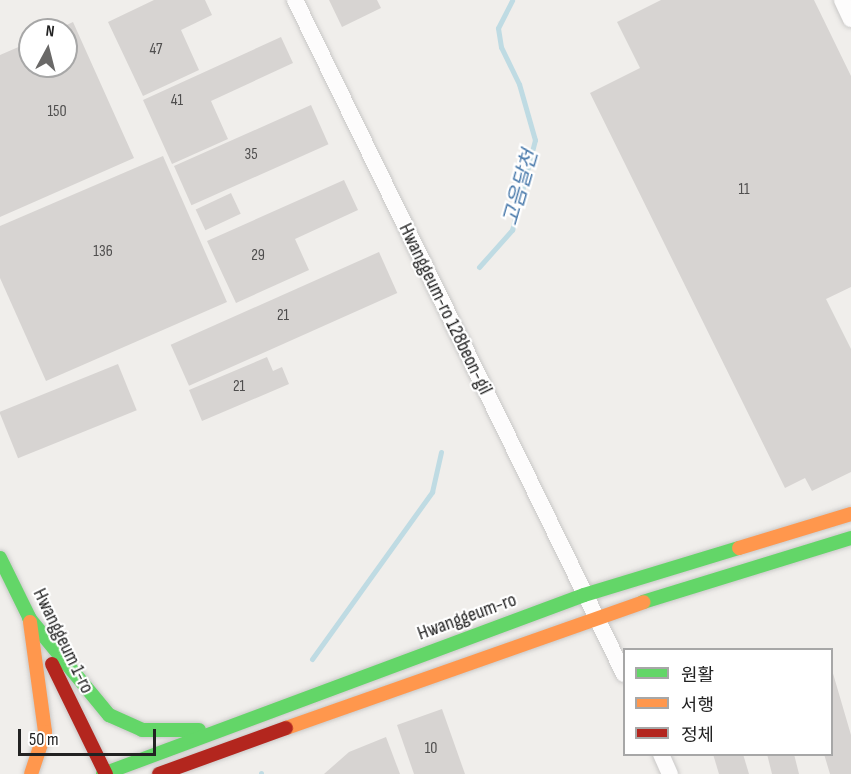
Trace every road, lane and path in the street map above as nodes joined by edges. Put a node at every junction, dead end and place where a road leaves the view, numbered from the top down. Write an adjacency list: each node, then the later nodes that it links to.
1 (295, 0): 7 (street, Hwanggeum-ro 128beon-gil)
2 (842, 0): 3 (street)
3 (851, 19)
4 (851, 514): 7 (street, Hwanggeum-ro)
5 (851, 538): 8 (street)
6 (0, 558): 9 (street, Hwanggeum 1-ro)
7 (584, 595): 8 (street, Hwanggeum-ro 128beon-gil); 11 (street, Hwanggeum-ro)
8 (595, 617): 10 (street, Hwanggeum-ro 128beon-gil); 12 (street)
9 (29, 618): 11 (street); 14 (street); 15 (street, Hwanggeum 1-ro)
10 (623, 672)
11 (225, 728): 15 (street, Hwanggeum-ro)
12 (224, 750): 16 (street); 17 (street)
13 (662, 756): 18 (street)
14 (31, 774)
15 (105, 774)
16 (159, 774)
17 (203, 774)
18 (670, 774)

